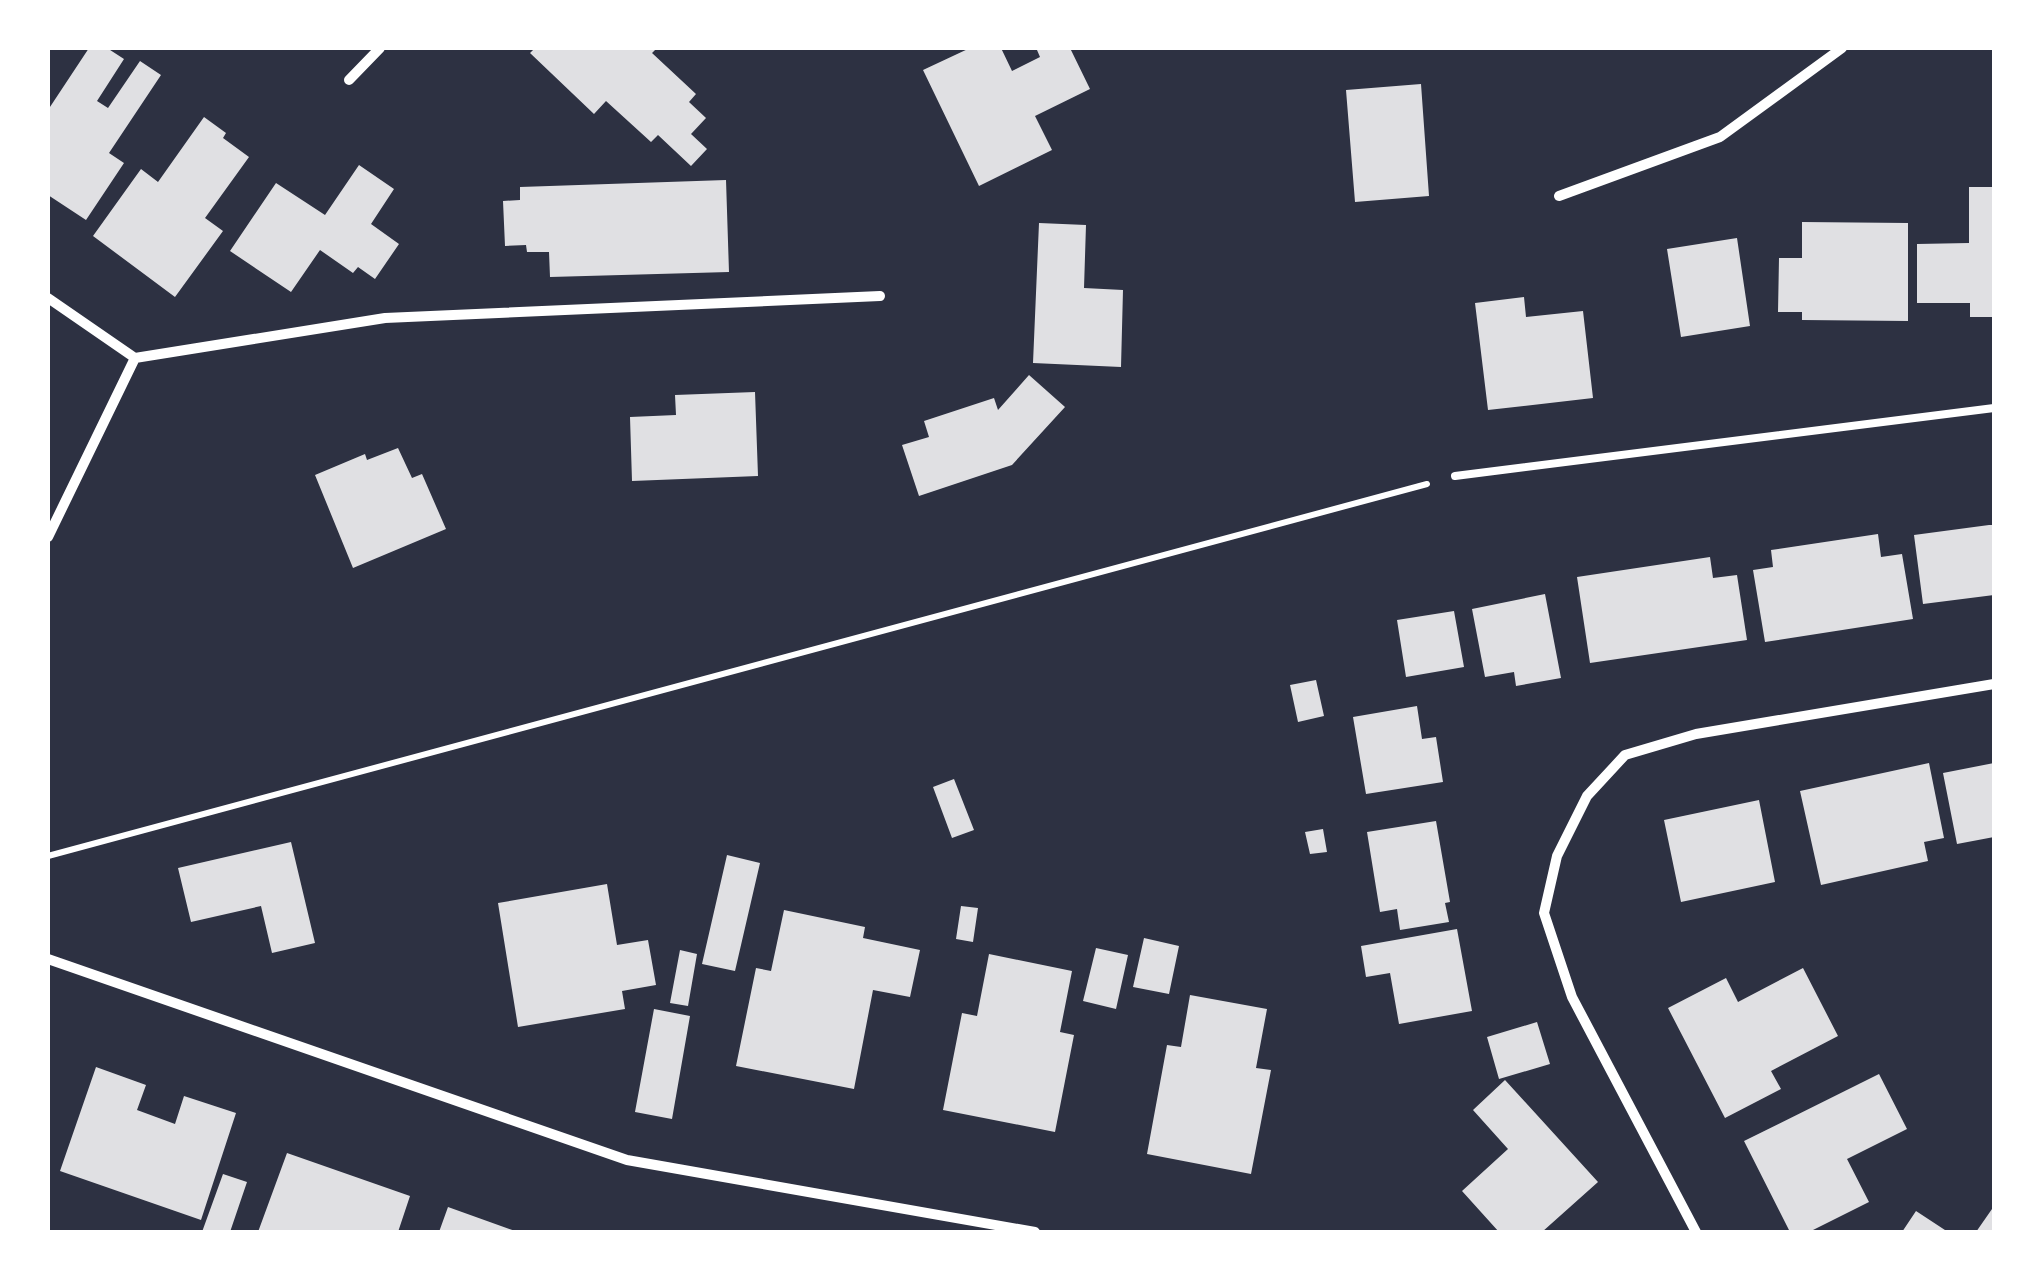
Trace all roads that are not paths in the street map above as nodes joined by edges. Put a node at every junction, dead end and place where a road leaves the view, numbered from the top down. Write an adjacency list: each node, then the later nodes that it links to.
1 (380, 48): 3 (street)
2 (1842, 48): 4 (street)
3 (348, 80)
4 (1558, 196)
5 (880, 296): 7 (street)
6 (48, 298): 7 (street)
7 (135, 358): 10 (street)
8 (1994, 408): 9 (lane)
9 (1455, 476)
10 (48, 537)
11 (1994, 684): 14 (street)
12 (48, 959): 13 (street)
13 (1035, 1232)
14 (1696, 1232)

